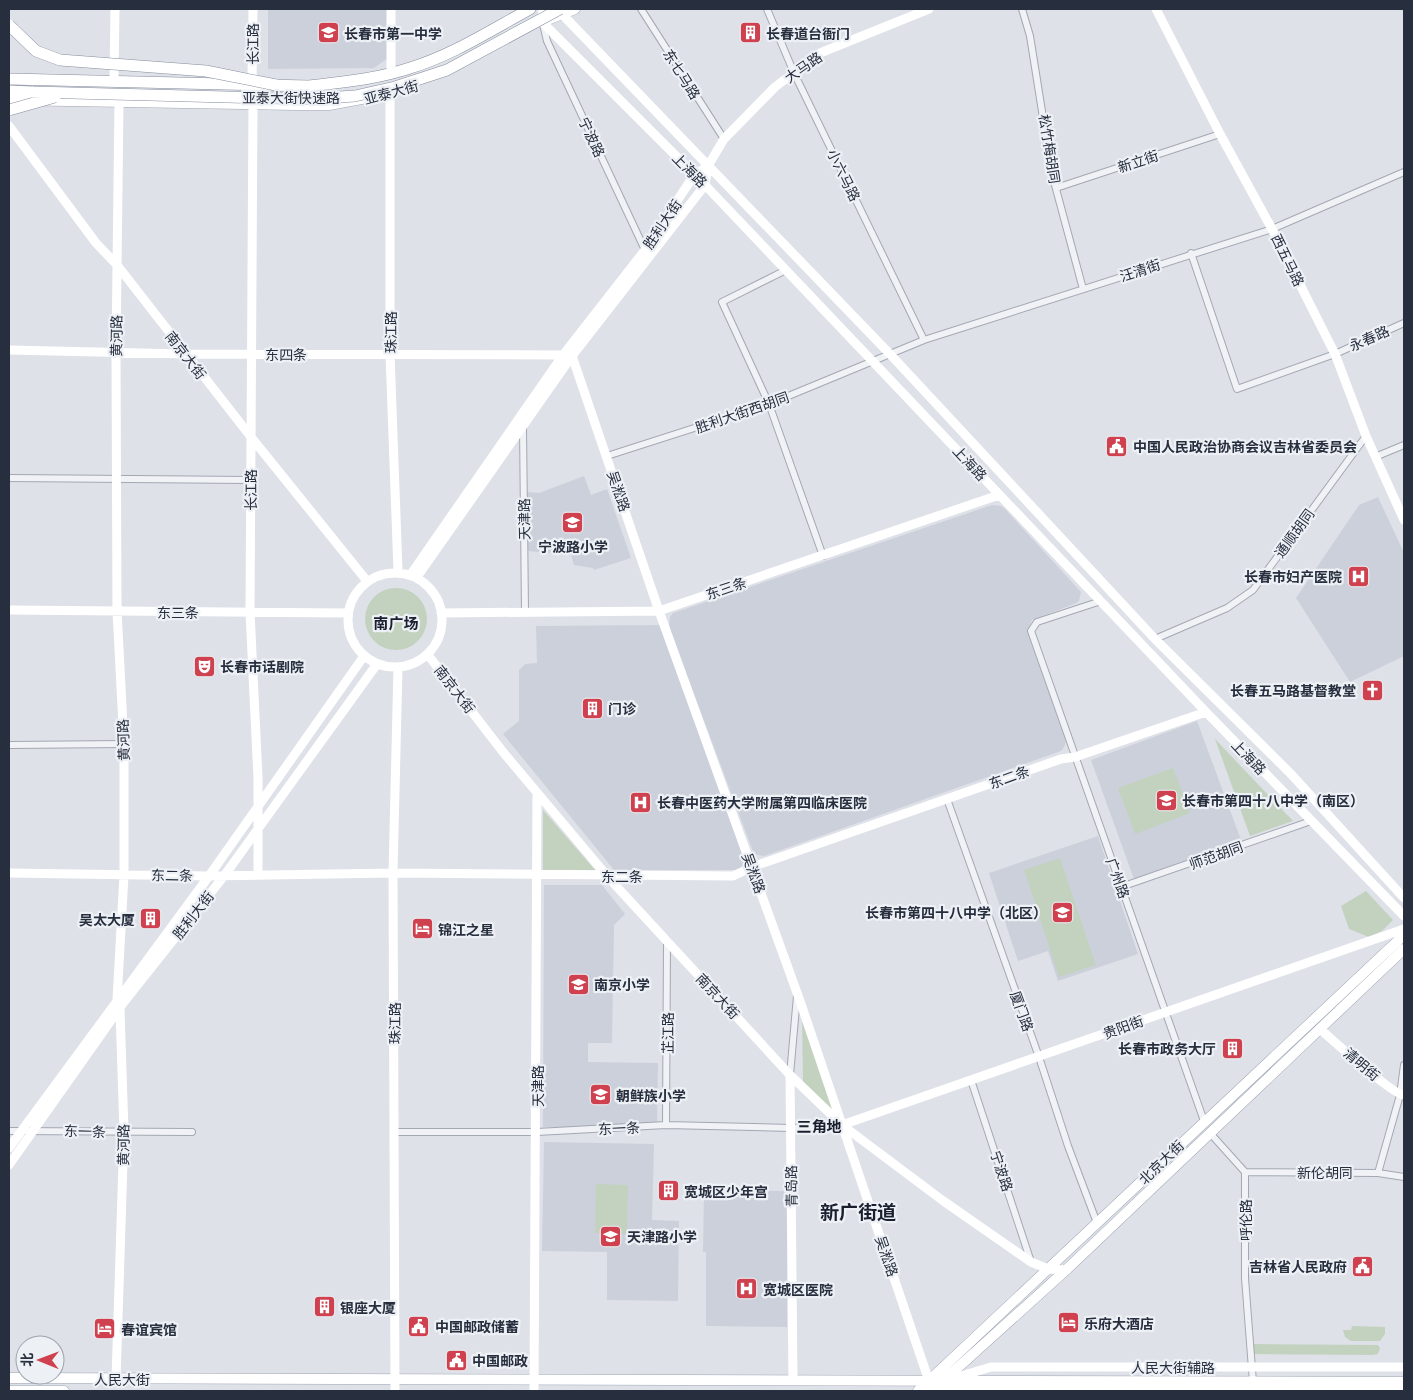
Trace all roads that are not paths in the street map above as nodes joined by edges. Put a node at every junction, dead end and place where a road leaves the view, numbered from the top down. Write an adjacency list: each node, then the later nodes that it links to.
1 (114, 9): 19 (street)
2 (252, 9): 21 (street, 长江路)
3 (391, 9): 16 (street)
4 (522, 9): 16 (main road, 亚泰大街)
5 (530, 9): 22 (highway, 亚泰大街快速路)
6 (543, 9): 14 (street)
7 (575, 9): 13 (main road, 亚泰大街)
8 (641, 9): 32 (street, 东七马路)
9 (768, 9): 17 (street, 小六马路)
10 (929, 9): 17 (street, 大马路)
11 (1022, 9): 37 (street, 松竹梅胡同)
12 (1156, 9): 31 (street, 西五马路)
13 (560, 11): 14 (main road, 亚泰大街); 24 (highway, 亚泰大街快速路, bridge); 33 (street, 上海路)
14 (542, 22): 25 (main road, 亚泰大街); 35 (street, 上海路); 39 (street, 宁波路)
15 (9, 25): 22 (highway, bridge)
16 (391, 71): 21 (main road, 亚泰大街)
17 (794, 73): 32 (street, 大马路); 45 (street, 小六马路)
18 (9, 74): 19 (main road, 亚泰大街)
19 (114, 76): 21 (main road, 亚泰大街)
20 (9, 79): 22 (highway, 亚泰大街快速路, bridge)
21 (252, 80)
22 (276, 85)
23 (9, 91): 24 (highway, 亚泰大街快速路, bridge)
24 (72, 93): 29 (highway, bridge)
25 (390, 93): 28 (main road, 亚泰大街); 50 (street, 珠江路)
26 (9, 100): 27 (main road, 亚泰大街)
27 (119, 102): 28 (main road, 亚泰大街); 41 (street, 黄河路)
28 (253, 105): 48 (street, 长江路)
29 (9, 110)
30 (9, 126): 41 (street, 南京大街)
31 (1220, 134): 37 (street, 新立街); 38 (street, 西五马路)
32 (724, 139): 33 (street, 大马路)
33 (708, 166): 35 (street, 胜利大街); 36 (street, 胜利大街); 51 (street, 上海路)
34 (1404, 172): 38 (street, 汪清街)
35 (694, 175): 36 (street, 上海路); 39 (street, 胜利大街)
36 (705, 185): 42 (street, 上海路); 53 (street, 胜利大街)
37 (1056, 188): 43 (street, 松竹梅胡同)
38 (1272, 229): 40 (street, 汪清街); 52 (street, 西五马路)
39 (644, 250): 53 (street, 胜利大街)
40 (1190, 253): 43 (street, 汪清街); 52 (street, 永春路)
41 (117, 265): 47 (street, 黄河路); 49 (street, 南京大街)
42 (786, 270): 54 (street, 上海路); 55 (street)
43 (1083, 289): 45 (street, 汪清街)
44 (1404, 323): 52 (street, 永春路)
45 (924, 340): 51 (street, 汪清街)
46 (9, 350): 47 (street, 东四条)
47 (116, 353): 49 (street, 东四条); 63 (street, 黄河路)
48 (251, 353): 49 (street, 东四条); 50 (street, 东四条); 58 (street, 长江路)
49 (185, 354): 58 (street, 南京大街)
50 (390, 354): 53 (street, 东四条); 68 (street, 珠江路)
51 (890, 354): 54 (street, 汪清街); 79 (street, 上海路)
52 (1335, 354): 57 (street, 西五马路)
53 (568, 356): 56 (street, 胜利大街); 60 (street, 吴淞路); 69 (street, 胜利大街)
54 (874, 362): 55 (street, 胜利大街西胡同); 65 (street, 上海路)
55 (769, 404): 60 (street, 胜利大街西胡同); 67 (street)
56 (523, 427): 69 (street, 胜利大街); 73 (street, 天津路)
57 (1366, 436): 61 (street, 西五马路); 79 (street, 通顺胡同)
58 (250, 437): 64 (street, 长江路); 70 (street, 南京大街)
59 (1404, 445): 61 (street)
60 (608, 456): 74 (street, 吴淞路)
61 (1375, 457): 66 (street, 西五马路)
62 (9, 478): 63 (street)
63 (117, 479): 64 (street); 75 (street, 黄河路)
64 (249, 480): 76 (street, 长江路)
65 (999, 495): 67 (street, 东三条); 71 (street, 上海路)
66 (1404, 520)
67 (823, 556): 74 (street, 东三条)
68 (398, 571): 69 (street); 70 (street)
69 (414, 575): 78 (street)
70 (366, 581): 77 (street)
71 (1101, 601): 84 (street, 上海路); 87 (street, 广州路)
72 (9, 610): 75 (street, 东三条)
73 (526, 611): 74 (street, 东三条); 78 (street, 东三条)
74 (659, 611): 93 (street, 吴淞路)
75 (117, 612): 76 (street, 东三条); 85 (street, 黄河路)
76 (250, 612): 77 (street, 东三条); 90 (street, 长江路)
77 (347, 613): 81 (street)
78 (441, 613): 80 (street)
79 (1154, 639): 103 (street, 上海路)
80 (428, 655): 83 (street); 88 (street, 南京大街)
81 (364, 656): 82 (street); 90 (street, 胜利大街)
82 (377, 664): 83 (street); 92 (street, 胜利大街)
83 (398, 668): 95 (street, 珠江路)
84 (1206, 712): 87 (street, 东二条); 91 (street, 上海路)
85 (124, 744): 86 (street); 96 (street, 黄河路)
86 (9, 745)
87 (1075, 756): 89 (street, 东二条); 102 (street, 广州路)
88 (537, 793): 100 (street, 天津路); 101 (street, 南京大街)
89 (947, 799): 93 (street, 东二条); 113 (street, 厦门路)
90 (258, 804): 92 (street, 长江路); 98 (street, 胜利大街)
91 (1311, 821): 102 (street, 师范胡同); 104 (street, 上海路)
92 (258, 827): 97 (street, 长江路); 99 (street, 胜利大街)
93 (752, 867): 101 (street, 东二条); 109 (street, 吴淞路)
94 (9, 873): 96 (street, 东二条)
95 (393, 873): 97 (street, 东二条); 100 (street, 东二条); 127 (street, 珠江路)
96 (124, 874): 98 (street, 东二条); 110 (street, 黄河路)
97 (258, 875): 99 (street, 东二条)
98 (209, 876): 99 (street, 东二条); 110 (street, 胜利大街)
99 (224, 876): 110 (street, 胜利大街)
100 (537, 876): 101 (street, 东二条); 128 (street, 天津路)
101 (607, 876): 107 (street, 南京大街)
102 (1121, 887): 111 (street, 广州路)
103 (1404, 898)
104 (1404, 916)
105 (1404, 929): 111 (street, 贵阳街)
106 (1404, 935): 118 (main road, 北京大街)
107 (667, 941): 115 (street, 南京大街); 119 (street, 芷江路)
108 (1404, 949): 112 (main road, 北京大街)
109 (797, 992): 115 (street, 青岛路); 120 (street, 吴淞路)
110 (118, 1005): 122 (street, 胜利大街); 124 (street, 胜利大街); 125 (street, 黄河路)
111 (1166, 1011): 113 (street, 贵阳街); 118 (street, 广州路)
112 (1321, 1030): 117 (street, 清明街); 129 (main road, 北京大街)
113 (1039, 1057): 116 (street, 贵阳街); 135 (street, 厦门路)
114 (1404, 1065): 117 (street)
115 (790, 1075): 120 (street, 南京大街); 121 (street, 青岛路)
116 (971, 1080): 120 (street, 贵阳街); 136 (street, 宁波路)
117 (1402, 1095): 133 (street)
118 (1204, 1121): 135 (main road, 北京大街)
119 (666, 1125): 121 (street, 东一条); 128 (street, 东一条)
120 (842, 1125): 121 (street, 东一条); 136 (street, 南京大街); 149 (street, 吴淞路)
121 (790, 1128): 145 (street, 青岛路)
122 (34, 1130): 124 (street, 东一条); 125 (street, 东一条); 131 (street, 胜利大街)
123 (9, 1131): 124 (street, 东一条)
124 (20, 1131): 130 (street, 胜利大街)
125 (124, 1132): 126 (street, 东一条); 142 (street, 黄河路)
126 (192, 1132)
127 (395, 1132): 128 (street, 东一条); 143 (street, 珠江路)
128 (537, 1132): 144 (street, 天津路)
129 (1210, 1133): 132 (street); 138 (main road, 北京大街)
130 (9, 1148)
131 (9, 1165)
132 (1245, 1172): 133 (street, 新伦胡同); 139 (street, 呼伦路)
133 (1378, 1173): 134 (street, 新伦胡同)
134 (1404, 1177)
135 (1097, 1223): 137 (main road, 北京大街)
136 (1031, 1262): 137 (street, 南京大街)
137 (1048, 1269): 138 (street, 南京大街); 149 (main road, 北京大街)
138 (1066, 1270): 146 (main road, 北京大街)
139 (1253, 1367): 140 (street, 人民大街辅路); 146 (street, 人民大街辅路); 148 (street, 呼伦路)
140 (1404, 1367)
141 (9, 1378): 142 (main road, 人民大街)
142 (116, 1379): 143 (main road, 人民大街)
143 (395, 1379): 144 (main road, 人民大街); 153 (street, 珠江路)
144 (534, 1380): 145 (main road, 人民大街); 154 (street, 天津路)
145 (793, 1380): 149 (main road, 人民大街)
146 (944, 1381): 148 (main road, 人民大街); 149 (main road, 人民大街)
147 (1404, 1382): 148 (main road, 人民大街)
148 (1253, 1388): 149 (main road, 人民大街); 150 (main road, 人民大街)
149 (932, 1389): 155 (main road, 北京大街); 156 (main road, 人民大街)
150 (1404, 1390)
151 (9, 1391): 152 (main road)
152 (64, 1391)
153 (395, 1391)
154 (534, 1391)
155 (918, 1391)
156 (925, 1391)

